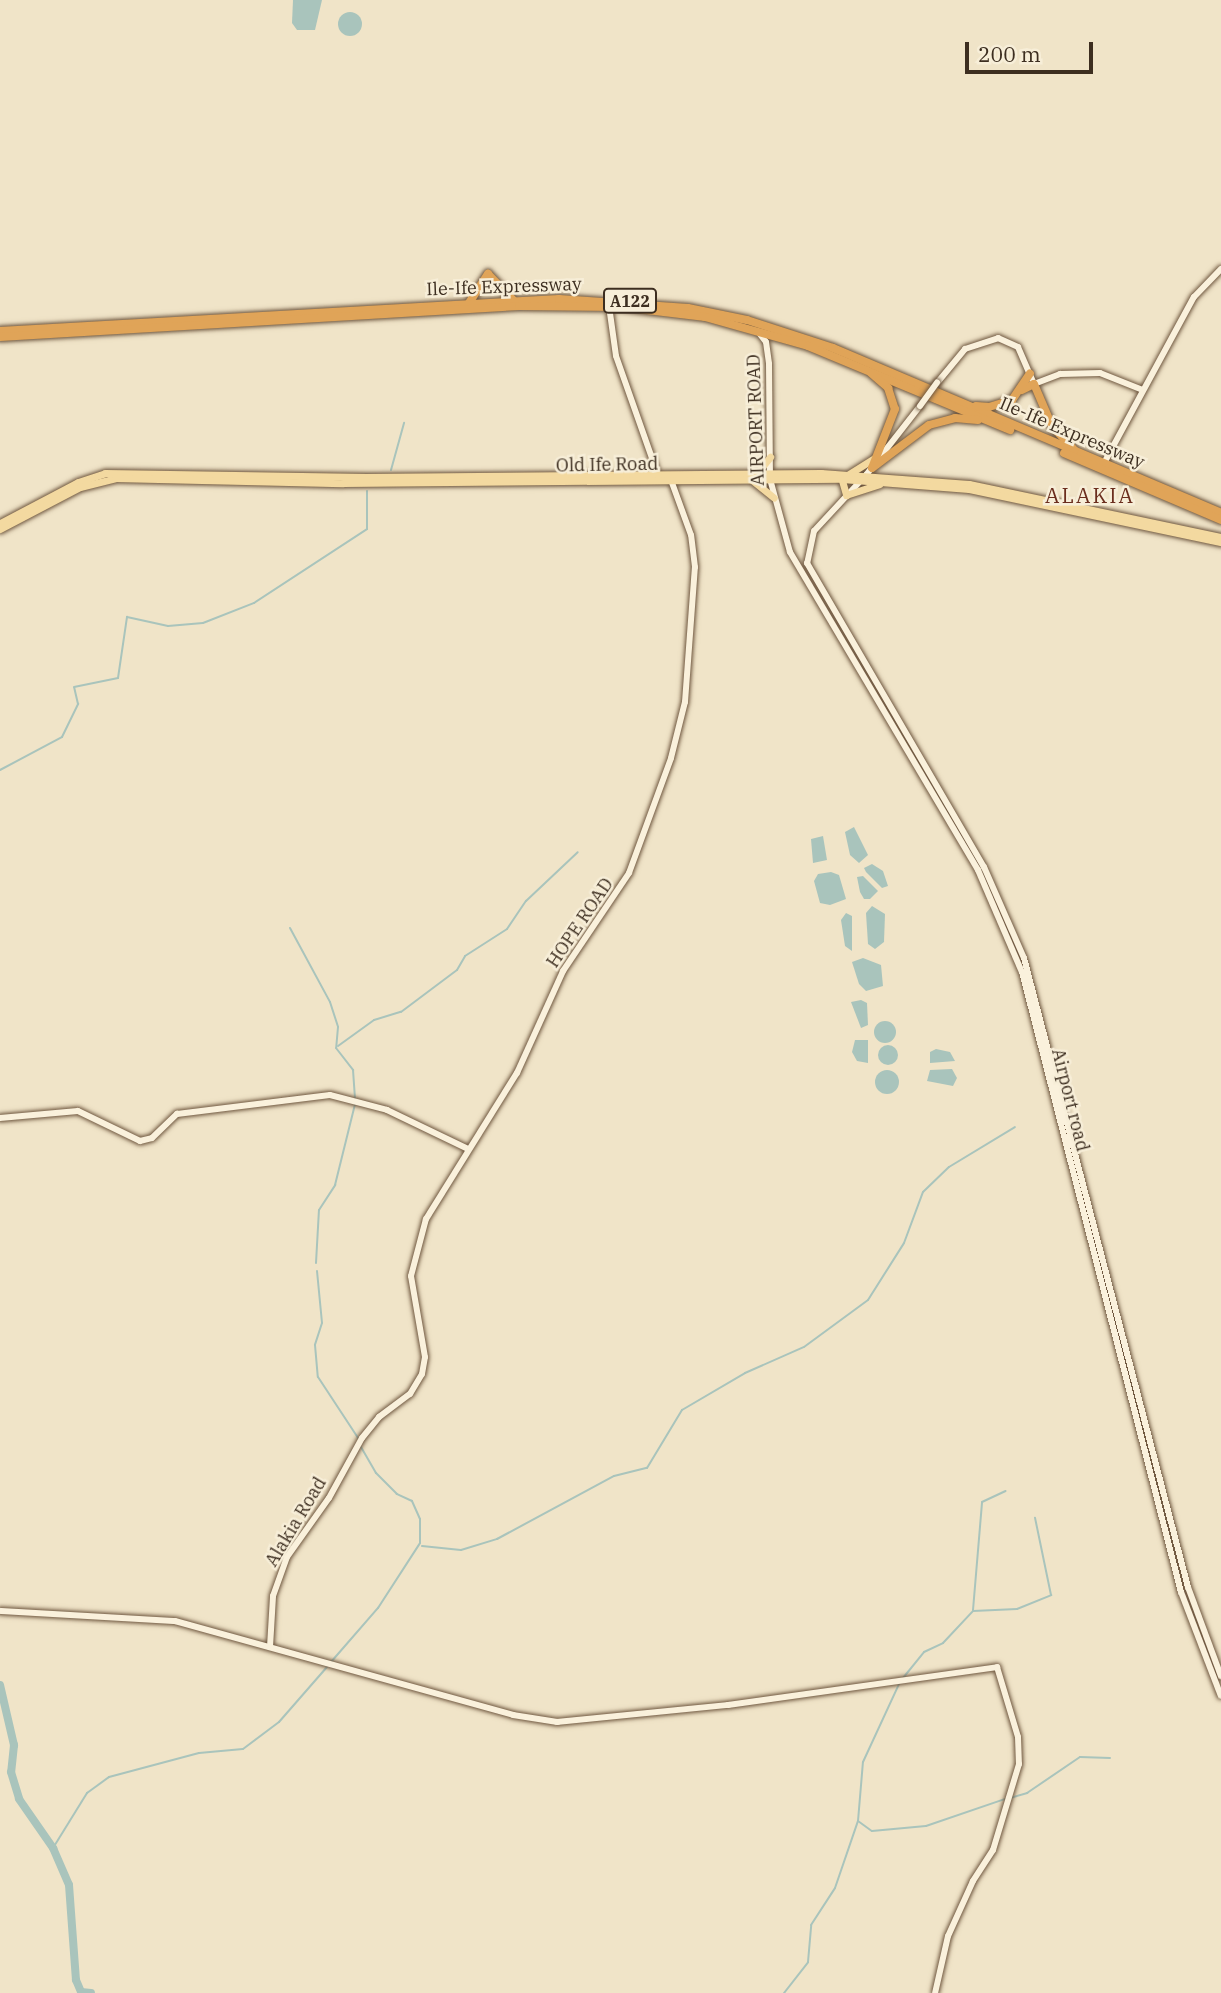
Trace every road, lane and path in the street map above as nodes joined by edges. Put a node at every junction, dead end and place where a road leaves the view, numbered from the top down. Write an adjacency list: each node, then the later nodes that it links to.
1 (1221, 269): 11 (main road)
2 (514, 301): 3 (highway, Ile-Ife Expressway / A122); 3 (highway); 16 (highway, Ile-Ife Expressway / A122)
3 (469, 303): 6 (highway, Ile-Ife Expressway / A122)
4 (609, 305): 5 (highway, Ile-Ife Expressway / A122); 7 (highway, Ile-Ife Expressway / A122); 23 (main road)
5 (755, 330): 8 (highway, Ile-Ife Expressway / A122); 19 (main road, AIRPORT ROAD)
6 (0, 331)
7 (0, 337)
8 (853, 362): 17 (highway, Ile-Ife Expressway / A122); 20 (highway)
9 (1029, 369): 10 (main road); 13 (main road); 14 (highway); 22 (main road, bridge)
10 (1046, 377): 12 (main road); 13 (main road)
11 (1148, 381): 12 (main road); 15 (main road)
12 (1133, 383): 15 (main road)
13 (1034, 384): 14 (highway); 18 (highway)
14 (1022, 390): 16 (highway)
15 (1143, 390): 21 (main road)
16 (955, 400): 18 (highway, Ile-Ife Expressway / A122)
17 (1007, 429): 20 (highway); 35 (highway, Ile-Ife Expressway / A122)
18 (1077, 452): 21 (highway, Ile-Ife Expressway / A122)
19 (770, 457): 24 (main road); 25 (main road, AIRPORT ROAD)
20 (879, 461): 22 (highway); 26 (main road); 28 (main road)
21 (1103, 465): 34 (highway, Ile-Ife Expressway / A122)
22 (867, 474): 26 (main road, Old Ife Road); 28 (main road, Old Ife Road); 31 (main road)
23 (658, 475): 24 (main road, Old Ife Road); 29 (main road, Old Ife Road)
24 (754, 476): 25 (main road, Old Ife Road); 30 (main road, Old Ife Road); 32 (main road)
25 (770, 476): 26 (main road, Old Ife Road); 32 (main road, AIRPORT ROAD)
26 (843, 476): 31 (main road)
27 (237, 479): 29 (main road, Old Ife Road); 36 (main road, Old Ife Road); 37 (main road, Old Ife Road)
28 (887, 479): 31 (main road); 33 (main road, Old Ife Road)
29 (428, 480): 30 (main road, Old Ife Road)
30 (671, 480): 44 (main road, HOPE ROAD)
31 (846, 495): 40 (main road)
32 (774, 498): 41 (main road, AIRPORT ROAD)
33 (1101, 512): 38 (main road, Old Ife Road); 39 (main road, Old Ife Road)
34 (1221, 513)
35 (1221, 520)
36 (0, 523)
37 (0, 529)
38 (1221, 537)
39 (1221, 542)
40 (807, 550): 41 (main road); 42 (main road, Airport road)
41 (790, 552): 42 (main road, Airport road)
42 (852, 650): 46 (main road, Airport road)
43 (0, 1118): 44 (main road)
44 (468, 1149): 45 (main road, HOPE ROAD)
45 (376, 1421): 48 (main road, Alakia Road)
46 (1153, 1469): 49 (main road, Airport road); 50 (main road, Airport road)
47 (0, 1611): 48 (main road)
48 (270, 1647): 51 (main road)
49 (1221, 1676)
50 (1221, 1696)
51 (935, 1993)

